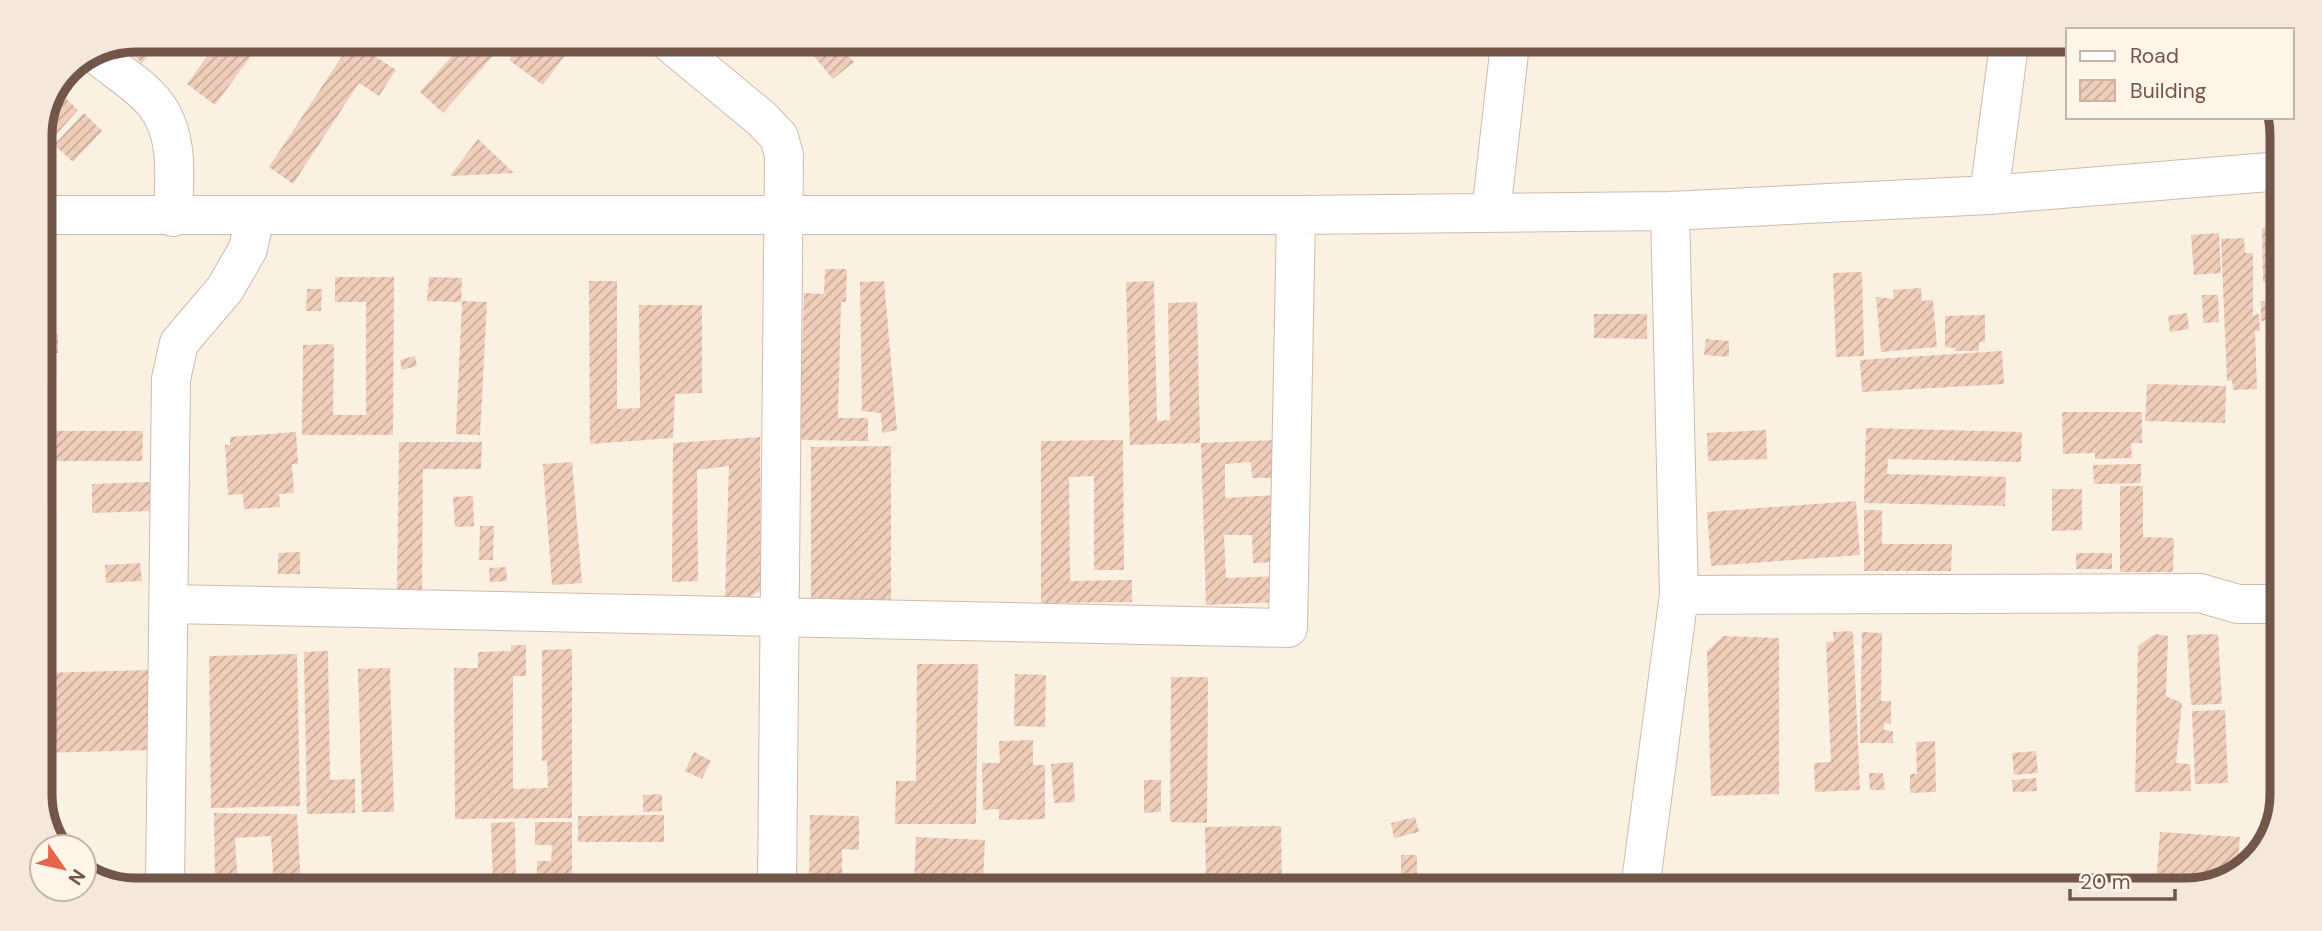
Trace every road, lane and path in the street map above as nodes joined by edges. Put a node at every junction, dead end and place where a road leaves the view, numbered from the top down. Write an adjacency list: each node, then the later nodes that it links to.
1 (681, 52): 9 (street)
2 (1509, 52): 8 (street)
3 (2008, 52): 6 (street)
4 (102, 59): 13 (street)
5 (2269, 173): 6 (street)
6 (1989, 195): 7 (street)
7 (1670, 211): 8 (street); 14 (street)
8 (1491, 213): 11 (street)
9 (784, 214): 11 (street); 12 (street); 17 (street)
10 (52, 215): 13 (street)
11 (1296, 215): 17 (street)
12 (255, 216): 13 (street); 15 (street)
13 (173, 217)
14 (1679, 596): 16 (street); 20 (street)
15 (169, 604): 17 (street); 18 (street)
16 (2270, 604)
17 (780, 620): 19 (street)
18 (165, 878)
19 (777, 878)
20 (1641, 878)

